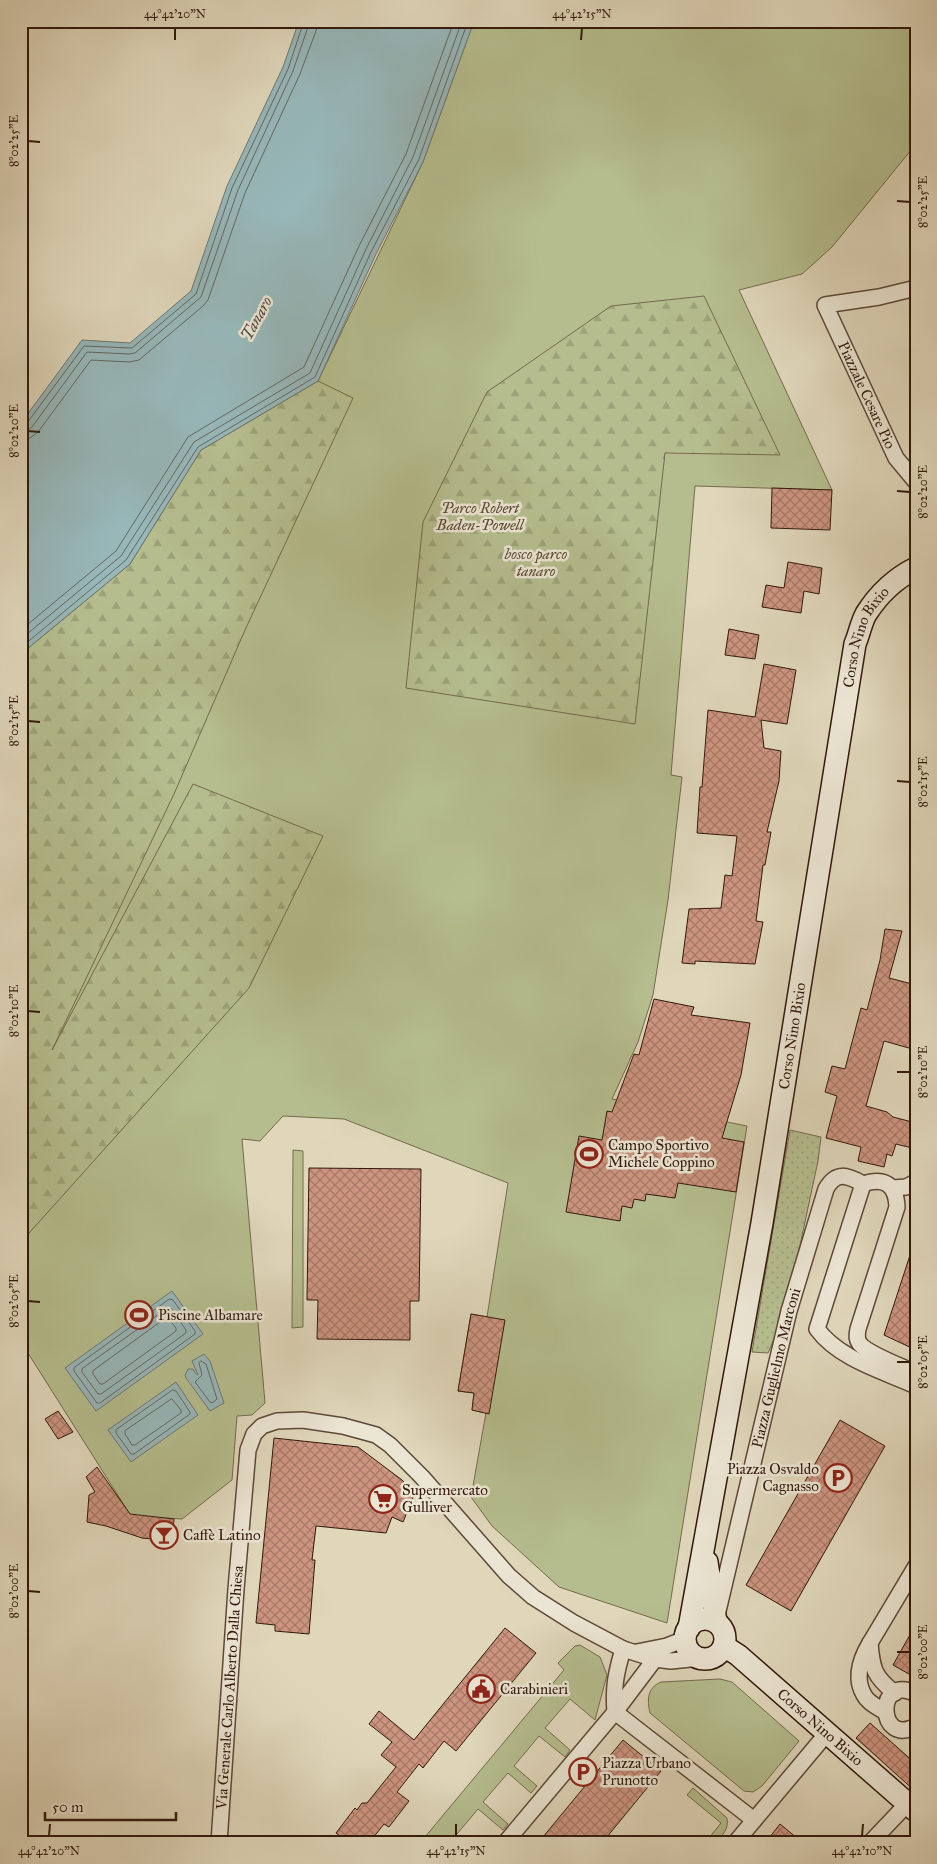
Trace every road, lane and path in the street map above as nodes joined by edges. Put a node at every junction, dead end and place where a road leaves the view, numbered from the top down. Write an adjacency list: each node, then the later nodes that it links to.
1 (908, 289): 2 (street, Piazzale Cesare Pio)
2 (916, 482)
3 (916, 568): 9 (main road, Corso Nino Bixio)
4 (916, 1182): 6 (street)
5 (863, 1184): 6 (street, Piazza Guglielmo Marconi); 8 (street, Piazza Guglielmo Marconi); 11 (street, Piazza Guglielmo Marconi)
6 (893, 1188): 7 (street)
7 (916, 1373)
8 (916, 1386)
9 (707, 1524): 11 (main road, Corso Nino Bixio); 12 (main road, Corso Nino Bixio)
10 (916, 1566): 13 (street)
11 (716, 1622): 12 (main road); 14 (main road)
12 (687, 1633): 15 (street); 16 (main road)
13 (870, 1643): 18 (street); 21 (street)
14 (724, 1646): 16 (main road); 23 (main road, Corso Nino Bixio)
15 (630, 1651): 17 (street, Via Generale Carlo Alberto Dalla Chiesa); 20 (street); 26 (street, Via Generale Carlo Alberto Dalla Chiesa)
16 (700, 1658): 17 (street, Via Generale Carlo Alberto Dalla Chiesa)
17 (655, 1659): 20 (street)
18 (895, 1693): 19 (street); 21 (street)
19 (916, 1694)
20 (615, 1712): 25 (street); 27 (street)
21 (885, 1712): 22 (street)
22 (915, 1727)
23 (828, 1732): 24 (main road, Corso Nino Bixio); 25 (street)
24 (913, 1810): 29 (street)
25 (754, 1820): 28 (street)
26 (219, 1843)
27 (505, 1843)
28 (735, 1843)
29 (870, 1843)

